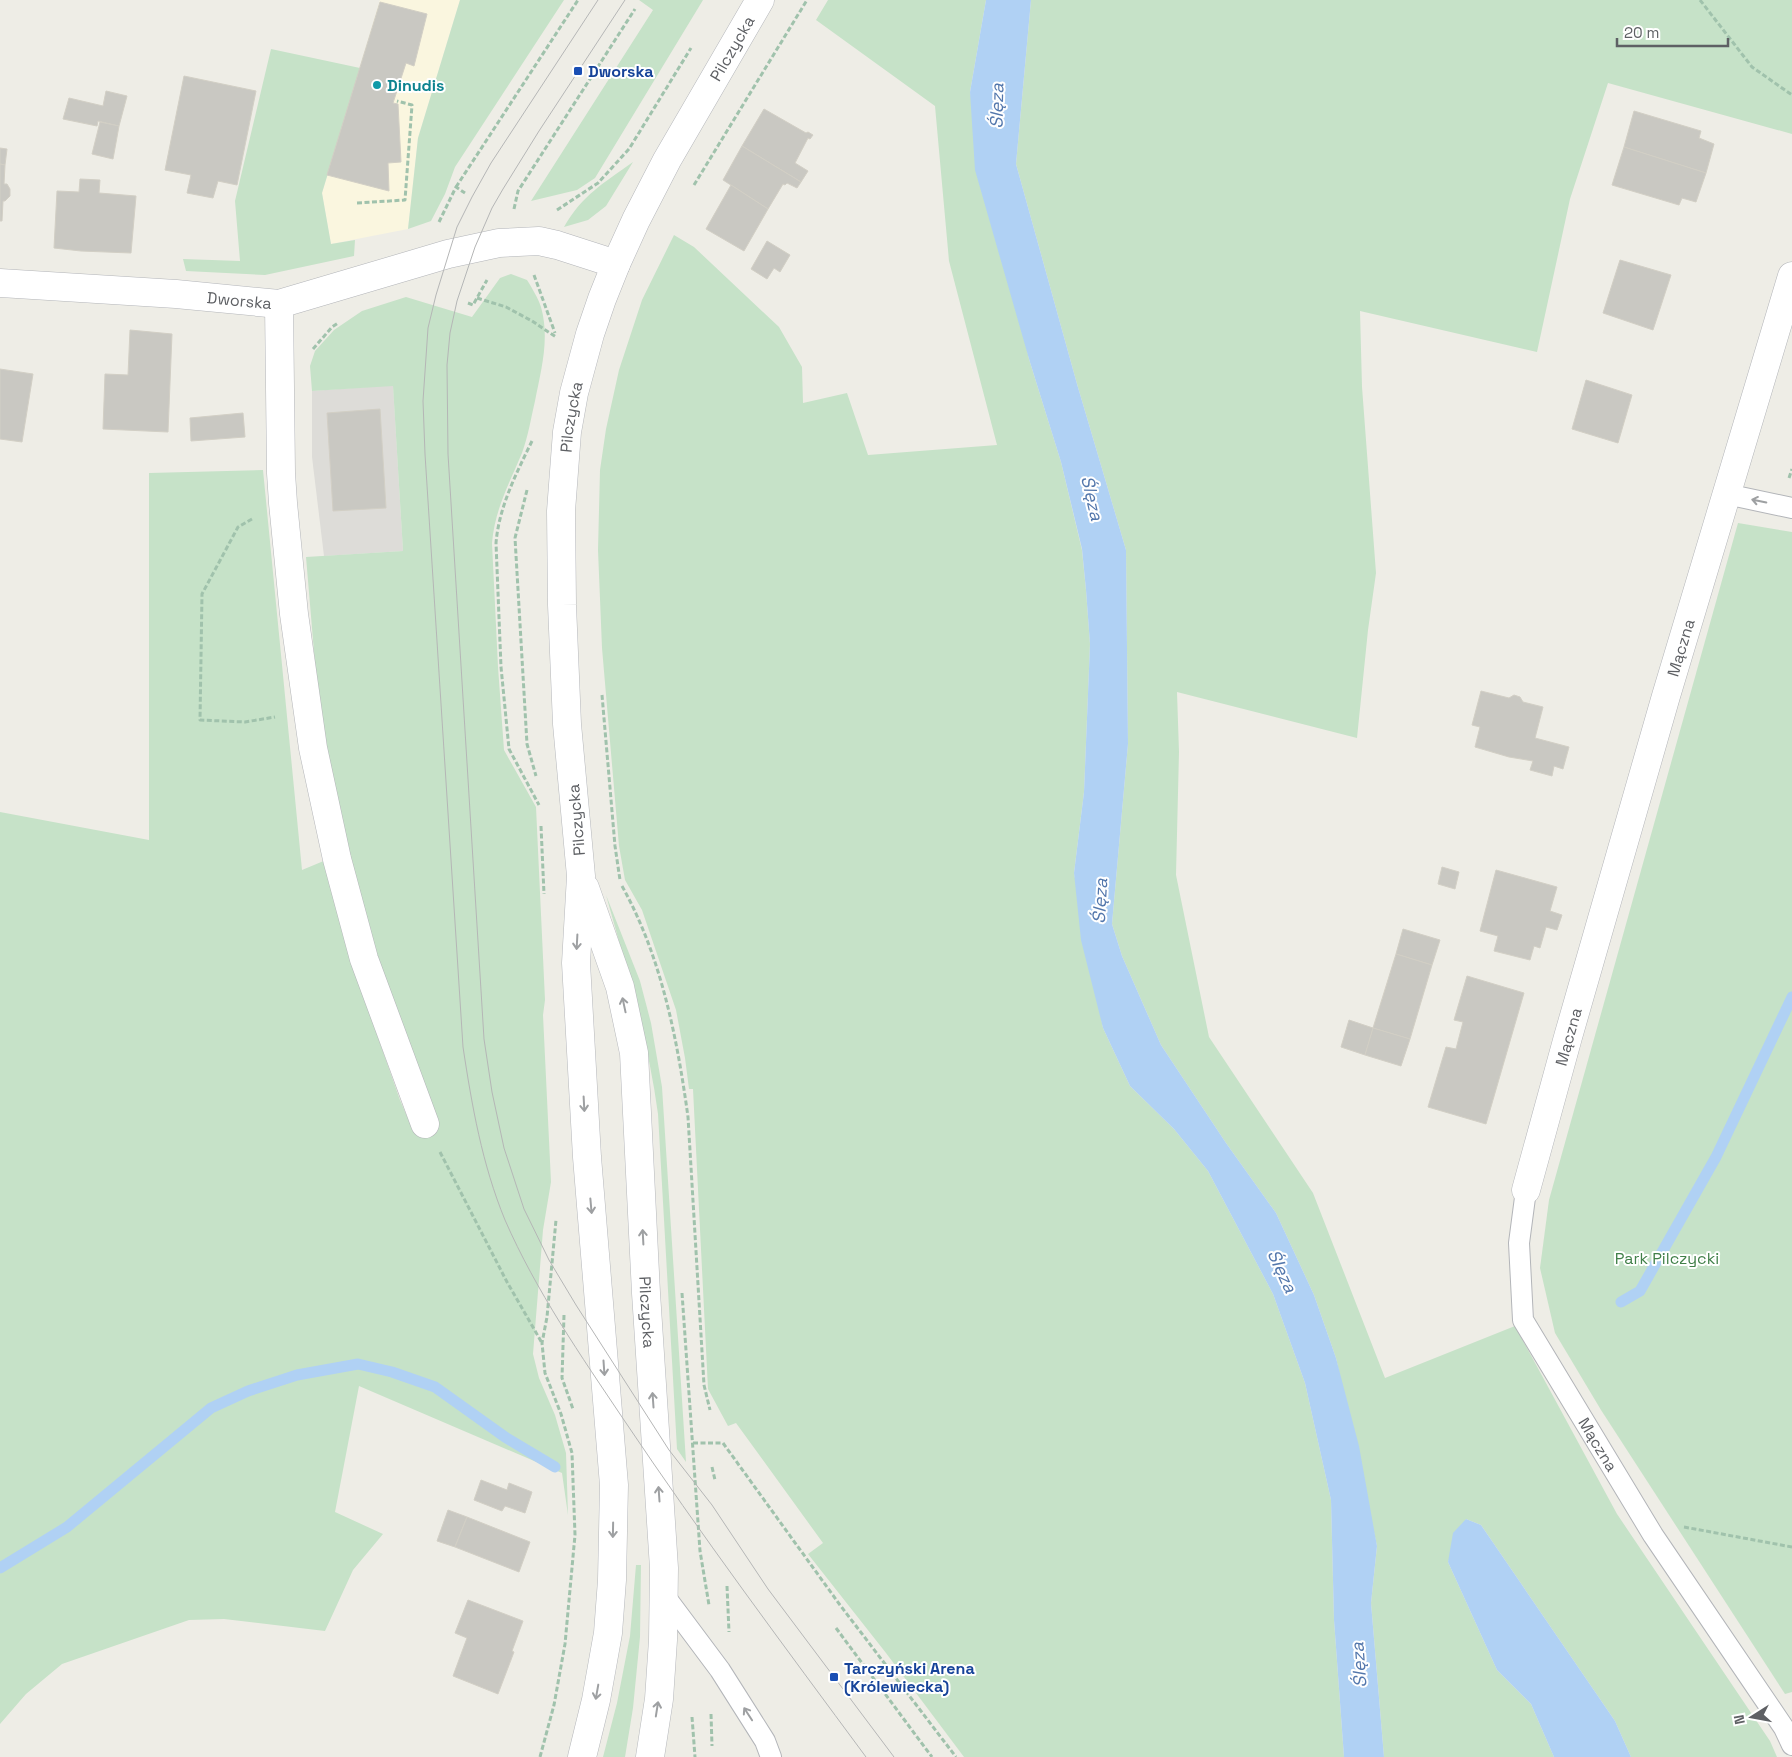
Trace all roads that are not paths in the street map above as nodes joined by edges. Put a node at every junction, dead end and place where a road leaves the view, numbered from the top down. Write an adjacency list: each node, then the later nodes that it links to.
1 (760, 0): 2 (street, Pilczycka)
2 (616, 264): 5 (street, Dworska); 8 (street, Pilczycka)
3 (1792, 276): 6 (street, Mączna)
4 (0, 283): 5 (street, Dworska)
5 (279, 304): 9 (street)
6 (1726, 494): 7 (lane, one-way to 6); 10 (street, Mączna)
7 (1792, 508)
8 (581, 876): 11 (street, Pilczycka, one-way to 8); 13 (street, Pilczycka, one-way to 13)
9 (426, 1124)
10 (1526, 1190): 12 (lane, Mączna)
11 (664, 1595): 14 (street, Pilczycka, one-way to 11); 15 (lane, one-way to 11)
12 (1792, 1745)
13 (582, 1757)
14 (650, 1757)
15 (771, 1757)

